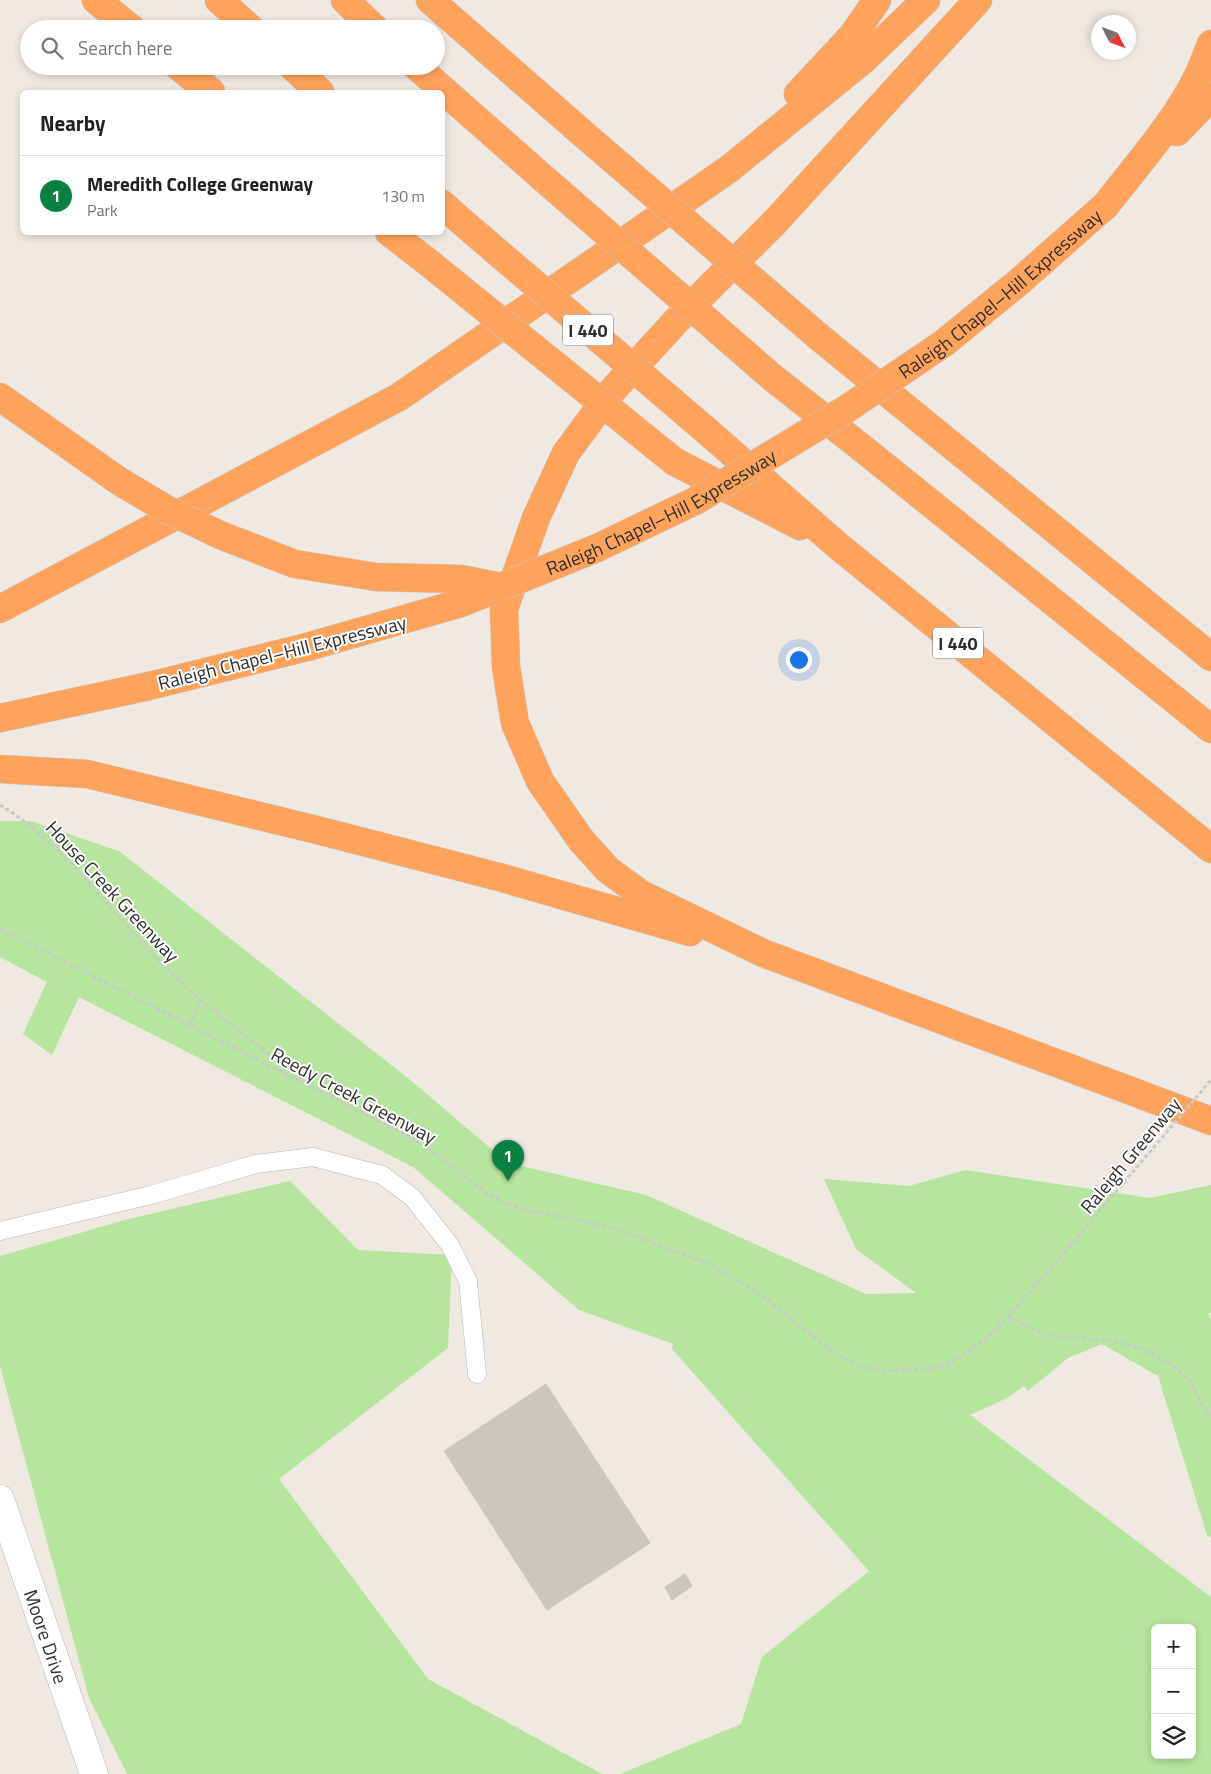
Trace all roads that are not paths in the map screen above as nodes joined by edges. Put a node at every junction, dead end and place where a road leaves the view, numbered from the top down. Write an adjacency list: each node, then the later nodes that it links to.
1 (96, 0): 9 (highway)
2 (219, 0): 10 (highway)
3 (345, 0): 11 (highway)
4 (430, 0): 21 (highway)
5 (457, 0): 21 (highway)
6 (878, 0): 22 (highway)
7 (926, 0): 22 (highway)
8 (978, 0): 34 (highway)
9 (121, 20)
10 (241, 20)
11 (366, 20)
12 (1211, 44): 16 (highway, Raleigh Chapel–Hill Expressway)
13 (189, 75): 17 (highway)
14 (302, 75): 18 (highway)
15 (426, 75): 19 (highway, bridge)
16 (1204, 86): 27 (highway, Raleigh Chapel–Hill Expressway, bridge)
17 (208, 90)
18 (318, 90)
19 (443, 90)
20 (445, 92): 31 (highway, bridge)
21 (540, 96): 29 (highway, bridge)
22 (729, 169): 28 (highway)
23 (445, 207): 26 (highway, I 440, bridge)
24 (393, 235): 26 (highway, bridge)
25 (0, 397): 27 (highway, bridge)
26 (837, 545): 33 (highway, I 440)
27 (501, 587): 30 (highway, Raleigh Chapel–Hill Expressway, bridge)
28 (0, 609)
29 (1211, 657)
30 (0, 718)
31 (1211, 729)
32 (0, 769): 34 (highway)
33 (1211, 849)
34 (763, 953): 35 (highway)
35 (1211, 1121)
36 (0, 1231): 37 (lane)
37 (478, 1374)
38 (0, 1500): 39 (street, Moore Drive)
39 (94, 1774)

